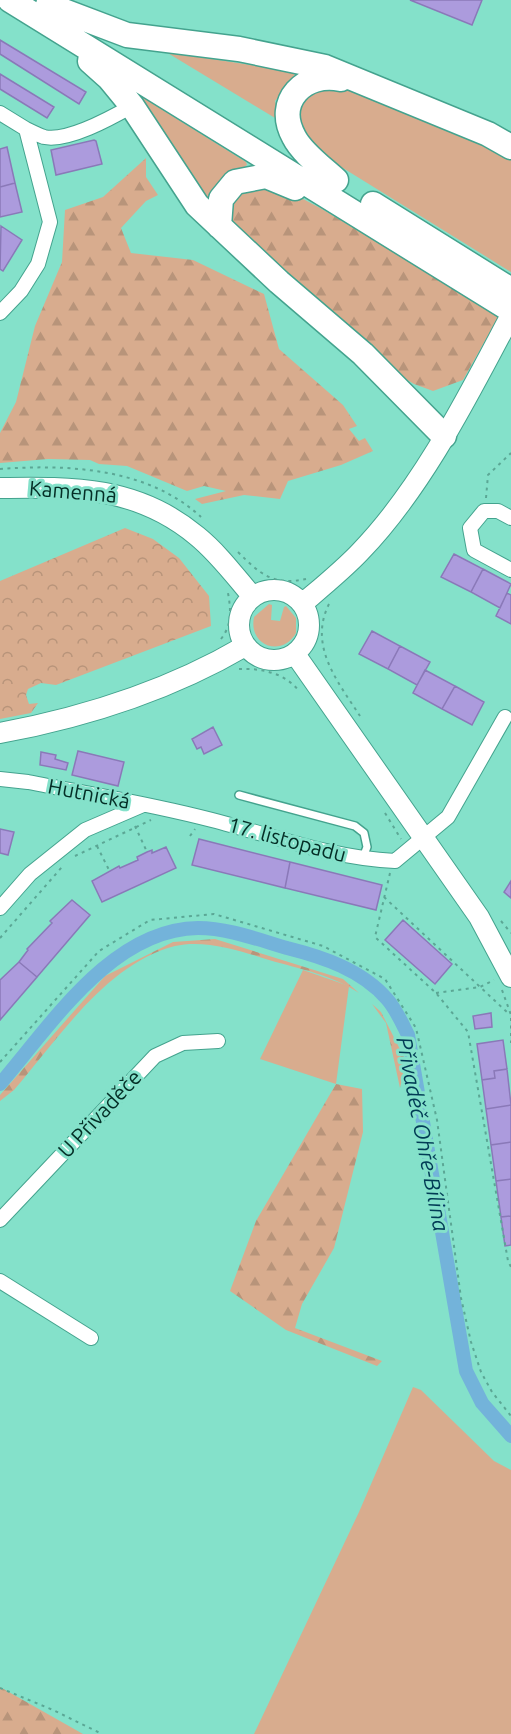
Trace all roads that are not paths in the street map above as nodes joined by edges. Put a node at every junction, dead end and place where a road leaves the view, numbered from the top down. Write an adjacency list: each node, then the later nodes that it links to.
1 (10, 0): 2 (highway)
2 (42, 8): 3 (highway); 4 (highway); 8 (highway); 9 (highway)
3 (361, 83): 7 (highway); 8 (highway)
4 (132, 106): 6 (street); 10 (highway)
5 (0, 113): 6 (street)
6 (26, 129): 14 (street)
7 (511, 147)
8 (336, 180): 11 (highway)
9 (355, 212): 10 (highway); 11 (highway)
10 (219, 226): 16 (highway)
11 (480, 281): 12 (highway); 13 (highway)
12 (511, 290)
13 (511, 310)
14 (0, 313)
15 (511, 315): 16 (street)
16 (444, 435): 21 (street)
17 (0, 488): 20 (street, Kamenná)
18 (511, 518): 19 (street)
19 (511, 570)
20 (253, 597): 21 (street); 22 (street)
21 (302, 604): 23 (street)
22 (245, 646): 23 (street); 25 (street)
23 (295, 654): 29 (street)
24 (505, 717): 29 (street)
25 (0, 733)
26 (0, 779): 28 (street, Hutnická)
27 (239, 795): 30 (lane)
28 (143, 805): 30 (street, 17. listopadu); 31 (street, Hutnická)
29 (424, 836): 30 (street, 17. listopadu); 32 (street)
30 (362, 860)
31 (0, 908)
32 (506, 952): 33 (street)
33 (504, 978)
34 (218, 1041): 35 (street, U Přivaděče)
35 (0, 1220)
36 (0, 1281): 37 (street)
37 (91, 1338)

